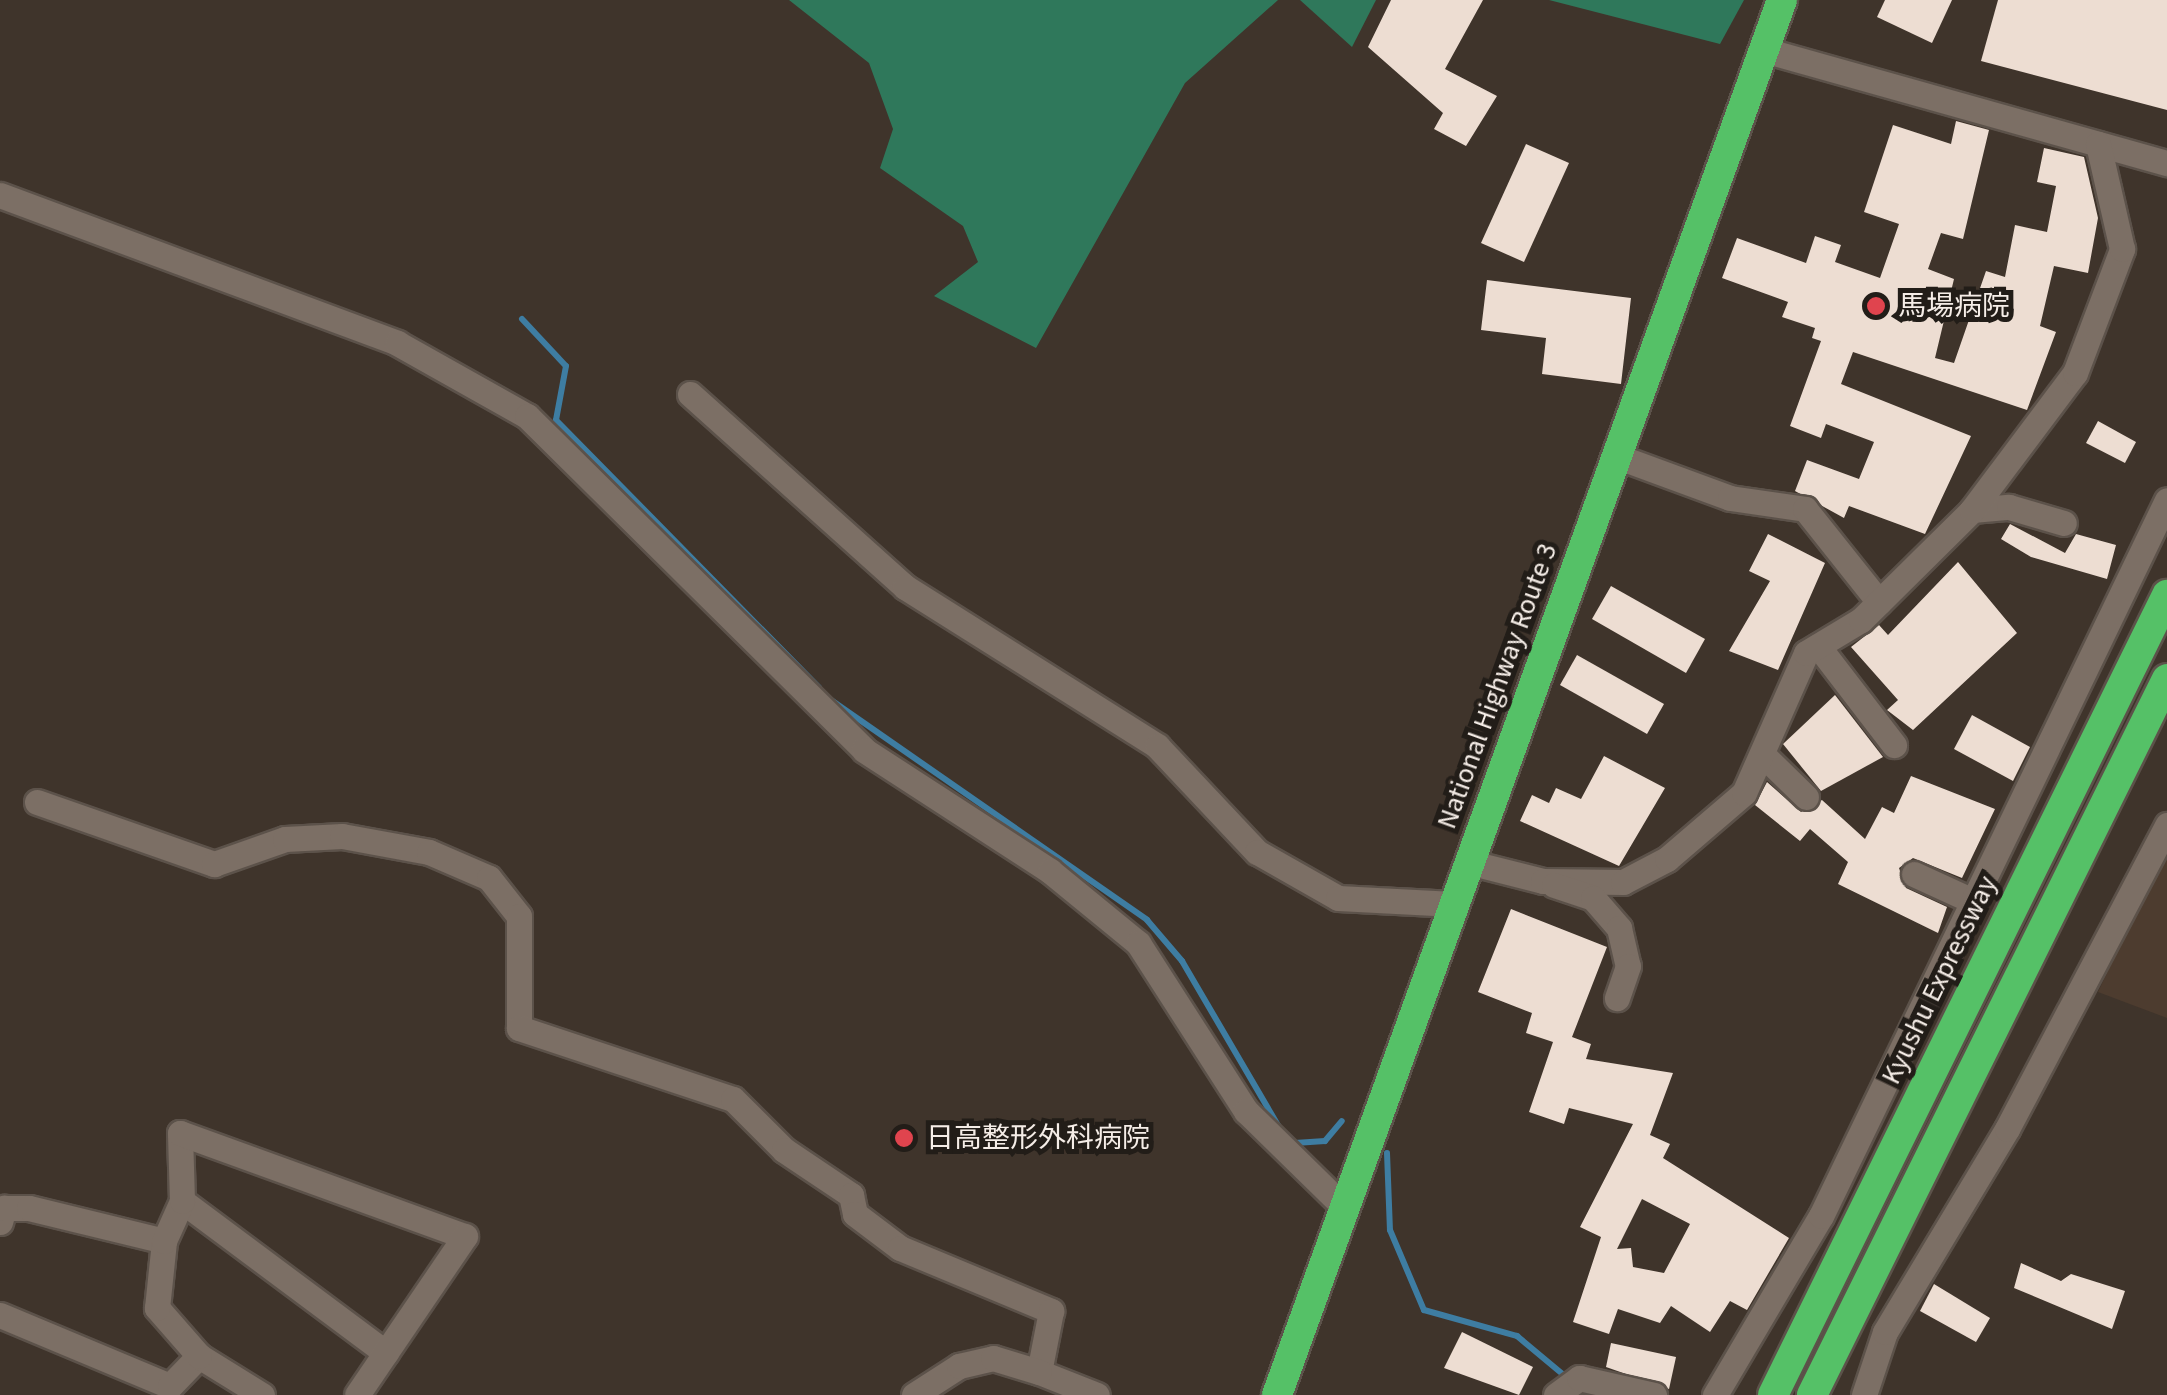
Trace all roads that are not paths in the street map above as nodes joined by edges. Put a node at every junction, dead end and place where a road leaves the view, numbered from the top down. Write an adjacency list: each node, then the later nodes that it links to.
1 (1782, 0): 2 (highway, National Highway Route 3)
2 (1764, 50): 3 (street); 7 (highway, National Highway Route 3)
3 (2098, 144): 4 (street); 9 (street)
4 (2167, 163)
5 (0, 195): 27 (street)
6 (690, 394): 24 (street)
7 (1616, 456): 12 (street); 20 (highway, National Highway Route 3)
8 (2167, 500): 23 (street)
9 (1972, 510): 10 (street); 12 (street)
10 (2064, 523)
11 (2167, 596): 44 (highway, Kyushu Expressway)
12 (1879, 602): 13 (street)
13 (1818, 646): 15 (street); 16 (street)
14 (2167, 680): 45 (highway)
15 (1894, 745)
16 (1763, 755): 17 (street); 22 (street)
17 (1806, 797)
18 (37, 802): 33 (street)
19 (2167, 824): 46 (street)
20 (1468, 862): 22 (street); 24 (highway, National Highway Route 3)
21 (1914, 874): 23 (street)
22 (1540, 880): 25 (street)
23 (1973, 901): 43 (street)
24 (1454, 904): 27 (highway, National Highway Route 3)
25 (1617, 998)
26 (182, 1201): 29 (street); 31 (street); 31 (street)
27 (1344, 1208): 41 (highway, National Highway Route 3)
28 (0, 1222): 29 (street)
29 (164, 1241): 32 (street)
30 (0, 1315): 36 (street)
31 (386, 1352): 34 (street)
32 (199, 1356): 36 (street); 37 (street)
33 (1039, 1372): 39 (street); 40 (street)
34 (362, 1387): 38 (street)
35 (1566, 1388): 42 (street)
36 (166, 1391)
37 (262, 1395)
38 (390, 1395)
39 (914, 1395)
40 (1096, 1395)
41 (1277, 1395)
42 (1654, 1395)
43 (1715, 1395)
44 (1773, 1395)
45 (1812, 1395)
46 (1864, 1395)

